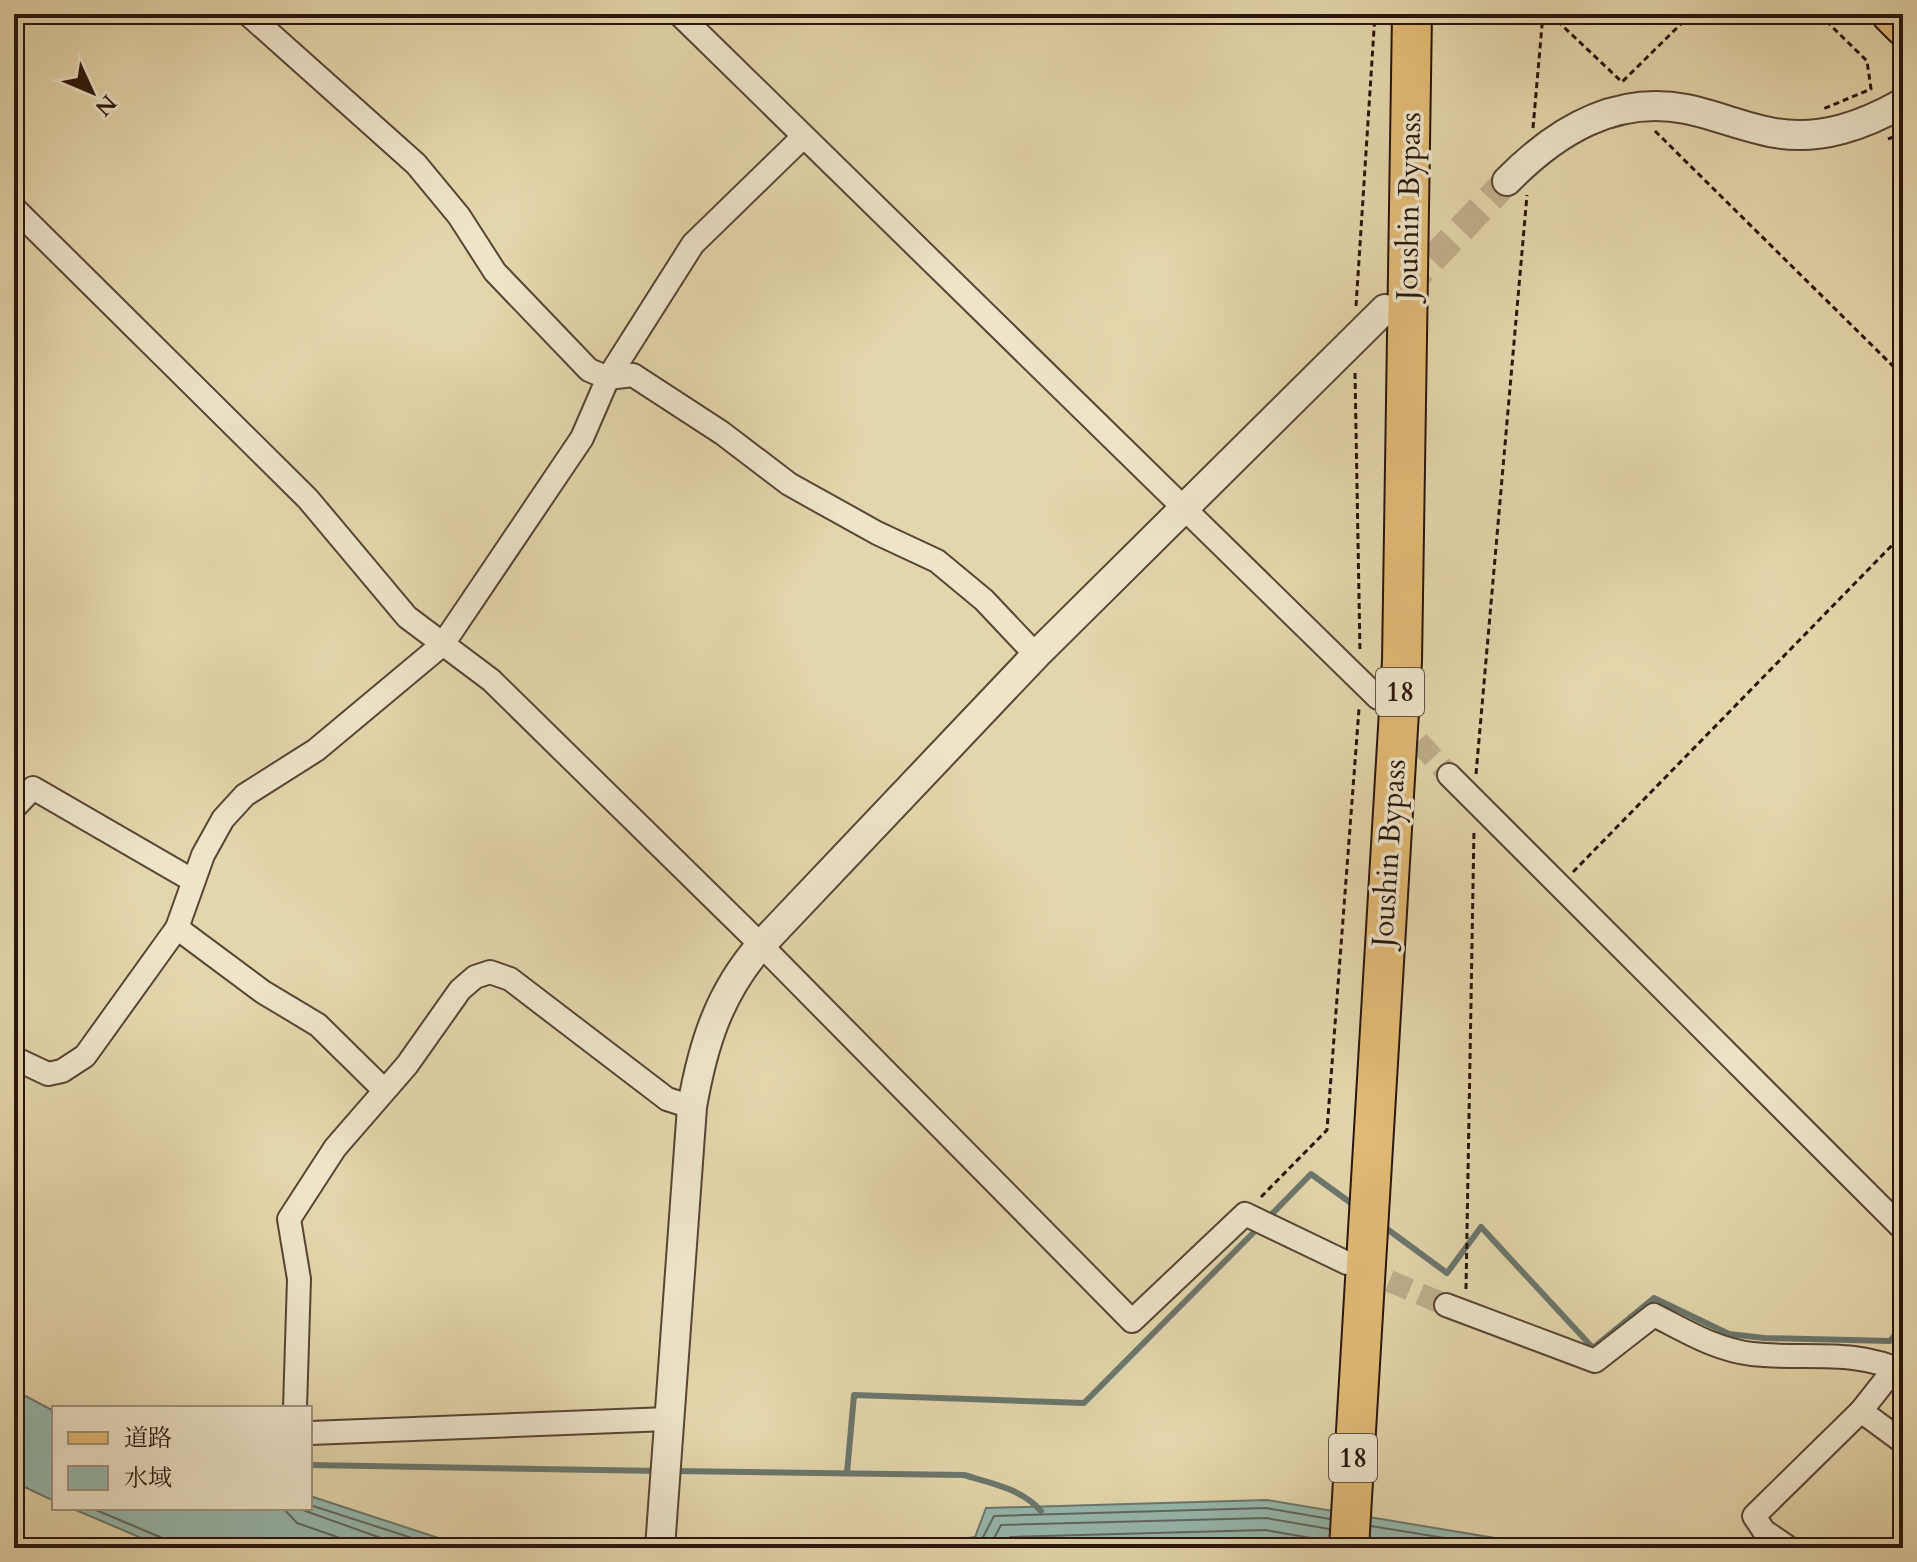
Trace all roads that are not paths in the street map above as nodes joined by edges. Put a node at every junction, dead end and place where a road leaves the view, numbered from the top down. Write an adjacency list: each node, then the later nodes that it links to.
1 (248, 14): 11 (street)
2 (679, 14): 7 (street)
3 (1412, 14): 34 (highway, Joushin Bypass / 18)
4 (1890, 14): 5 (main road)
5 (1903, 27)
6 (1903, 103): 8 (street)
7 (803, 137): 11 (street); 12 (street)
8 (1507, 181)
9 (14, 208): 13 (street)
10 (1385, 309): 12 (street)
11 (608, 378): 13 (street); 14 (street)
12 (1181, 508): 14 (street); 15 (street)
13 (443, 644): 18 (street); 20 (street)
14 (1036, 655): 20 (street)
15 (1378, 698)
16 (1449, 775): 24 (street)
17 (14, 808): 18 (street)
18 (192, 880): 19 (street)
19 (177, 928): 21 (street); 22 (street)
20 (761, 945): 23 (street); 25 (street)
21 (14, 1058)
22 (384, 1090): 23 (street); 28 (street)
23 (692, 1107): 30 (street)
24 (1903, 1229)
25 (1347, 1263)
26 (1456, 1309): 27 (street)
27 (1899, 1370): 29 (street)
28 (295, 1406)
29 (1861, 1411): 32 (street); 35 (street)
30 (668, 1427): 31 (street); 33 (street)
31 (312, 1433)
32 (1903, 1442)
33 (660, 1548)
34 (1349, 1548)
35 (1789, 1548)

